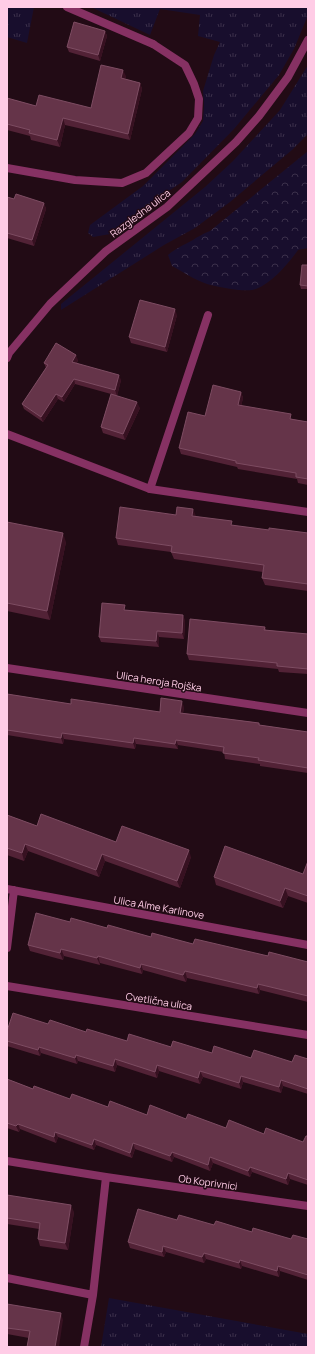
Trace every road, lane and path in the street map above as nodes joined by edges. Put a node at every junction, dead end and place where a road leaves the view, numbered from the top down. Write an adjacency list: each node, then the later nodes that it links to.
1 (67, 7): 3 (street)
2 (308, 40): 5 (street, Razgledna ulica)
3 (7, 168)
4 (208, 315): 7 (street)
5 (7, 358)
6 (7, 434): 7 (street)
7 (150, 490): 8 (street)
8 (308, 512)
9 (7, 668): 10 (street, Ulica heroja Rojška)
10 (308, 713)
11 (10, 890): 12 (street, Ulica Alme Karlinove); 13 (street)
12 (308, 944)
13 (7, 948)
14 (7, 986): 15 (street, Cvetlična ulica)
15 (308, 1035)
16 (7, 1161): 17 (street, Ob Koprivnici)
17 (106, 1177): 18 (street, Ob Koprivnici); 20 (street)
18 (308, 1206)
19 (7, 1278): 20 (street)
20 (92, 1295): 21 (street)
21 (84, 1347)

